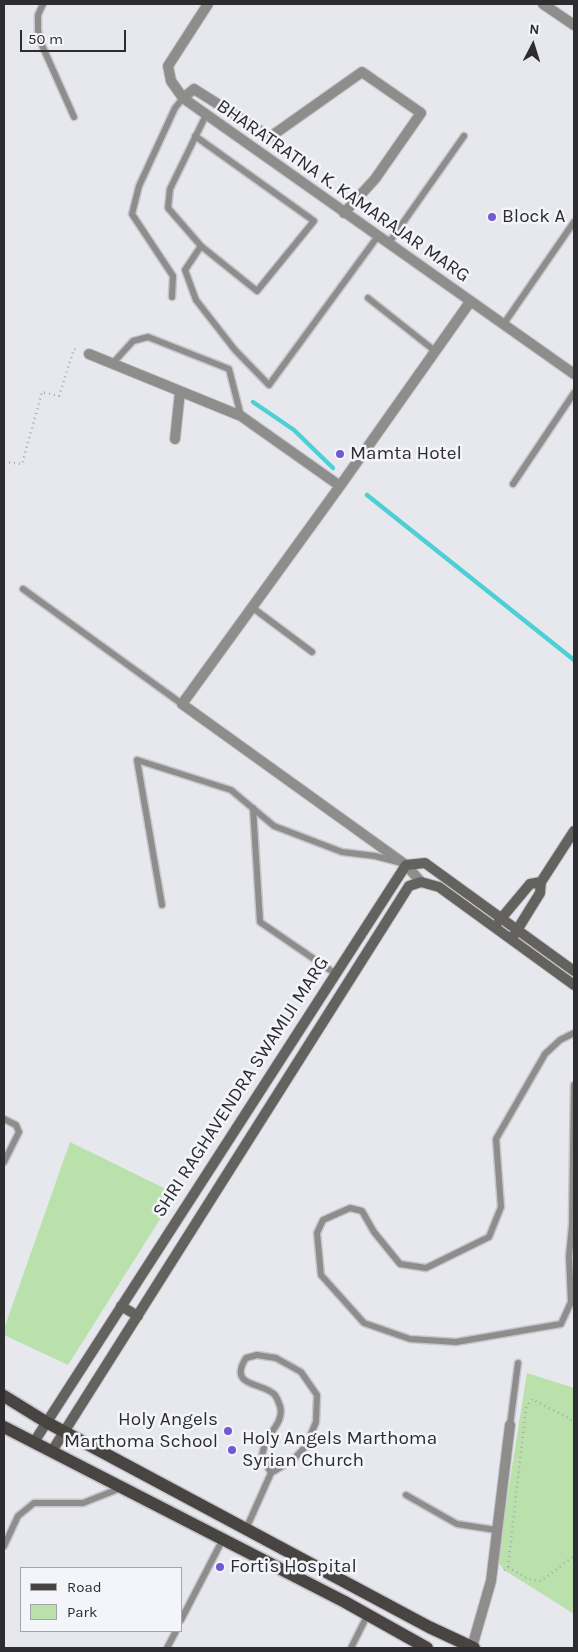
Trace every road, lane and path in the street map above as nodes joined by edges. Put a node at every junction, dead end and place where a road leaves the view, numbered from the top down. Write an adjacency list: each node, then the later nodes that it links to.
1 (43, 4): 7 (lane)
2 (208, 4): 5 (street, BHARATRATNA K. KAMARAJAR MARG)
3 (543, 4): 4 (street)
4 (574, 25)
5 (183, 98): 6 (street, BHARATRATNA K. KAMARAJAR MARG); 10 (street); 15 (lane)
6 (206, 115): 8 (lane); 10 (street, BHARATRATNA K. KAMARAJAR MARG)
7 (74, 117)
8 (195, 136): 14 (lane); 14 (lane)
9 (464, 136): 13 (lane)
10 (344, 212): 12 (street, BHARATRATNA K. KAMARAJAR MARG)
11 (574, 222): 18 (lane)
12 (378, 236): 13 (street, BHARATRATNA K. KAMARAJAR MARG); 14 (lane)
13 (388, 244): 17 (street, BHARATRATNA K. KAMARAJAR MARG)
14 (201, 246)
15 (172, 297)
16 (368, 298): 19 (lane)
17 (470, 302): 18 (street, BHARATRATNA K. KAMARAJAR MARG); 19 (street)
18 (503, 325): 22 (street, BHARATRATNA K. KAMARAJAR MARG)
19 (435, 351): 29 (street)
20 (88, 354): 21 (street); 27 (path)
21 (113, 363): 23 (street); 25 (lane)
22 (574, 374)
23 (180, 391): 25 (street); 26 (street)
24 (574, 393): 28 (lane)
25 (241, 416): 29 (street)
26 (175, 439)
27 (4, 462)
28 (513, 484)
29 (340, 486): 31 (street)
30 (23, 589): 33 (lane)
31 (252, 608): 32 (lane); 33 (street)
32 (312, 652)
33 (182, 704): 36 (street)
34 (252, 808): 36 (lane); 41 (lane); 46 (lane)
35 (573, 837): 38 (street)
36 (406, 864): 37 (street); 39 (street); 46 (street, SHRI RAGHAVENDRA SWAMIJI MARG)
37 (421, 882): 40 (street); 48 (street, SHRI RAGHAVENDRA SWAMIJI MARG)
38 (541, 882): 42 (street); 44 (street)
39 (458, 886): 40 (street); 42 (street)
40 (451, 895): 43 (street)
41 (162, 905)
42 (502, 917): 43 (street); 44 (street)
43 (494, 927): 45 (street)
44 (518, 929): 45 (street); 47 (street)
45 (511, 940): 49 (street)
46 (338, 971): 48 (street); 50 (street, SHRI RAGHAVENDRA SWAMIJI MARG)
47 (574, 971)
48 (353, 976): 52 (street, SHRI RAGHAVENDRA SWAMIJI MARG)
49 (574, 985)
50 (300, 1029): 52 (street); 54 (street, SHRI RAGHAVENDRA SWAMIJI MARG)
51 (574, 1034): 53 (lane)
52 (314, 1037): 55 (street, SHRI RAGHAVENDRA SWAMIJI MARG)
53 (574, 1085)
54 (249, 1108): 55 (street); 58 (street, SHRI RAGHAVENDRA SWAMIJI MARG)
55 (264, 1117): 59 (street, SHRI RAGHAVENDRA SWAMIJI MARG)
56 (4, 1119): 57 (lane)
57 (4, 1162)
58 (194, 1193): 59 (street); 60 (street, SHRI RAGHAVENDRA SWAMIJI MARG)
59 (210, 1202): 61 (street, SHRI RAGHAVENDRA SWAMIJI MARG)
60 (131, 1290): 61 (street); 62 (street, SHRI RAGHAVENDRA SWAMIJI MARG)
61 (148, 1299): 63 (street, SHRI RAGHAVENDRA SWAMIJI MARG)
62 (121, 1306): 63 (street); 67 (street, SHRI RAGHAVENDRA SWAMIJI MARG)
63 (138, 1316): 70 (street, SHRI RAGHAVENDRA SWAMIJI MARG)
64 (518, 1363): 68 (lane)
65 (4, 1396): 67 (main road)
66 (574, 1421): 80 (path)
67 (46, 1422): 70 (main road); 71 (street, SHRI RAGHAVENDRA SWAMIJI MARG)
68 (510, 1425): 77 (street)
69 (4, 1426): 71 (main road)
70 (64, 1432): 72 (street, SHRI RAGHAVENDRA SWAMIJI MARG); 76 (main road)
71 (34, 1442): 72 (main road)
72 (52, 1451): 74 (main road)
73 (271, 1473): 73 (lane); 76 (lane)
74 (122, 1487): 78 (main road); 79 (lane)
75 (406, 1495): 77 (lane)
76 (246, 1529): 81 (main road)
77 (496, 1530): 89 (street)
78 (223, 1539): 82 (main road); 84 (lane)
79 (4, 1546)
80 (574, 1556)
81 (354, 1586): 82 (main road); 89 (main road)
82 (345, 1602): 83 (main road)
83 (368, 1614): 87 (lane); 88 (main road)
84 (182, 1618)
85 (175, 1632): 86 (lane)
86 (167, 1648)
87 (351, 1648)
88 (426, 1648)
89 (473, 1648)

